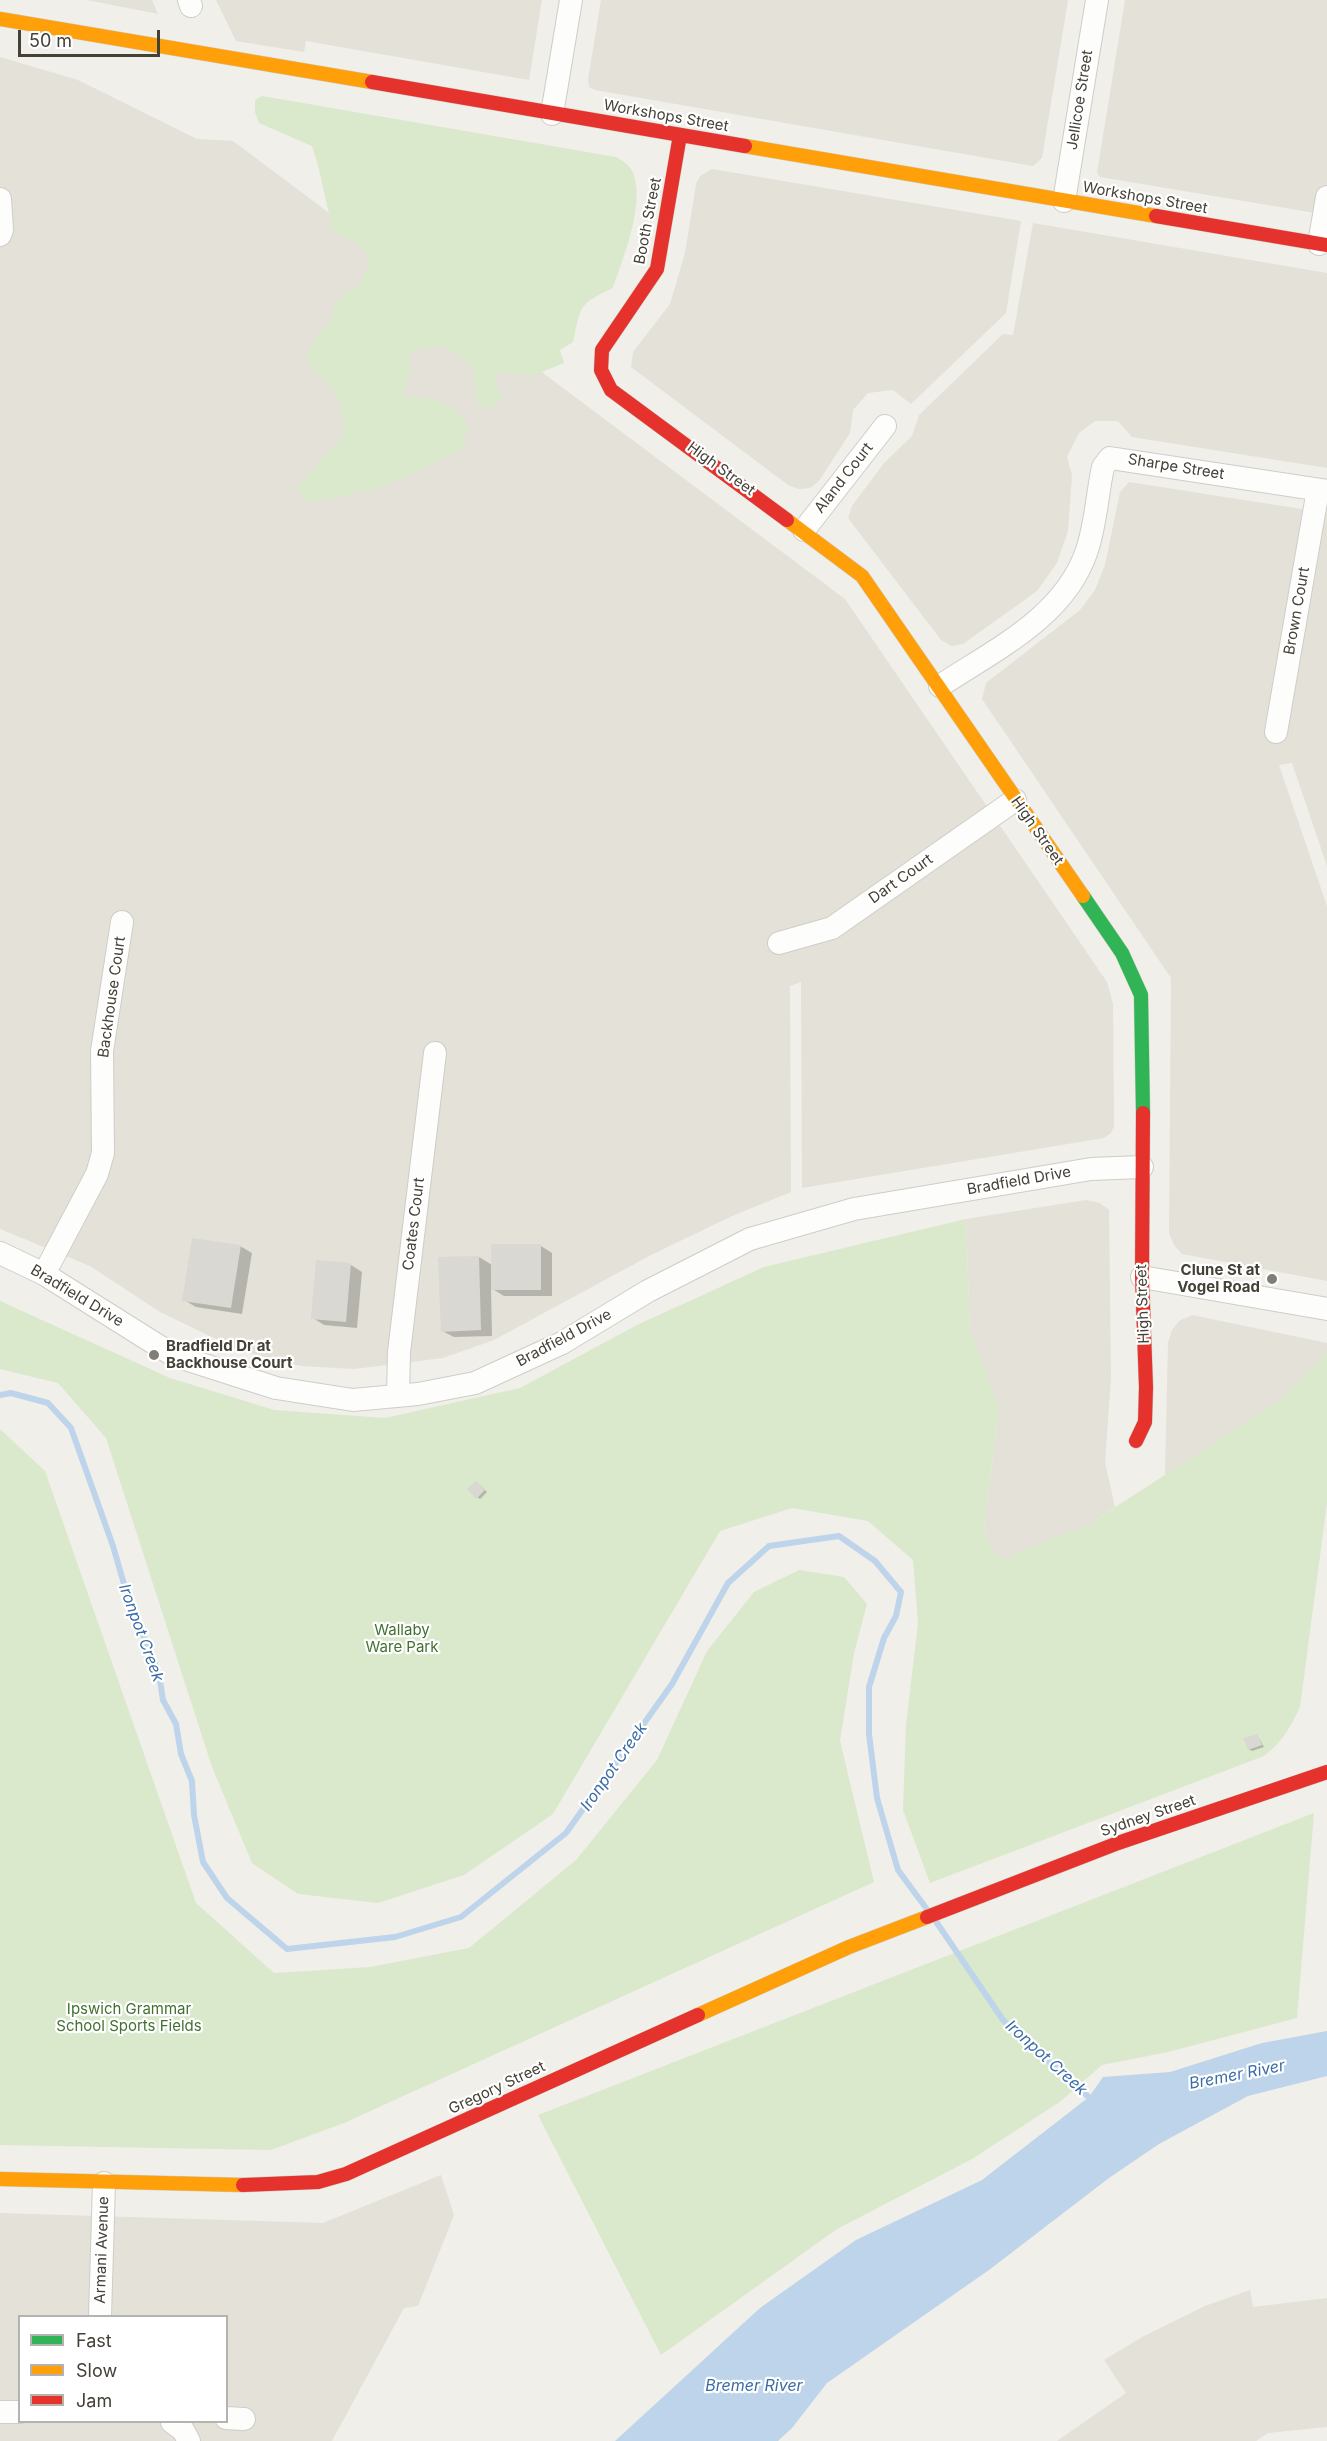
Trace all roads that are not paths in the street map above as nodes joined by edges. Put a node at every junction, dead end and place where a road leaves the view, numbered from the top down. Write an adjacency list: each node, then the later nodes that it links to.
1 (571, 0): 4 (street)
2 (1097, 0): 8 (street, Jellicoe Street)
3 (0, 19): 4 (street, Workshops Street)
4 (552, 114): 5 (street, Workshops Street)
5 (680, 135): 8 (street, Workshops Street); 11 (street, Booth Street)
6 (1327, 197): 10 (street)
7 (0, 199): 9 (street)
8 (1064, 201): 10 (street, Workshops Street)
9 (0, 235)
10 (1323, 245)
11 (601, 370): 14 (street, High Street)
12 (885, 426): 14 (street, Aland Court)
13 (1322, 490): 15 (street, Sharpe Street); 16 (street, Brown Court)
14 (804, 530): 15 (street, High Street)
15 (940, 686): 17 (street, High Street)
16 (1276, 732)
17 (1015, 800): 19 (street, Dart Court); 21 (street, High Street)
18 (122, 921): 23 (street, Backhouse Court)
19 (779, 943)
20 (435, 1053): 26 (street, Coates Court)
21 (1142, 1167): 24 (street, High Street); 26 (street, Bradfield Drive)
22 (0, 1253): 23 (street, Bradfield Drive)
23 (44, 1274): 26 (street, Bradfield Drive)
24 (1142, 1277): 25 (street); 27 (street, High Street)
25 (1327, 1309)
26 (398, 1396)
27 (1136, 1441)
28 (1327, 1772): 29 (street, Sydney Street)
29 (980, 1895): 31 (street, Gregory Street)
30 (0, 2179): 31 (street, Gregory Street)
31 (104, 2183): 32 (street, Armani Avenue)
32 (100, 2315)
33 (0, 2412): 34 (street)
34 (18, 2412)

